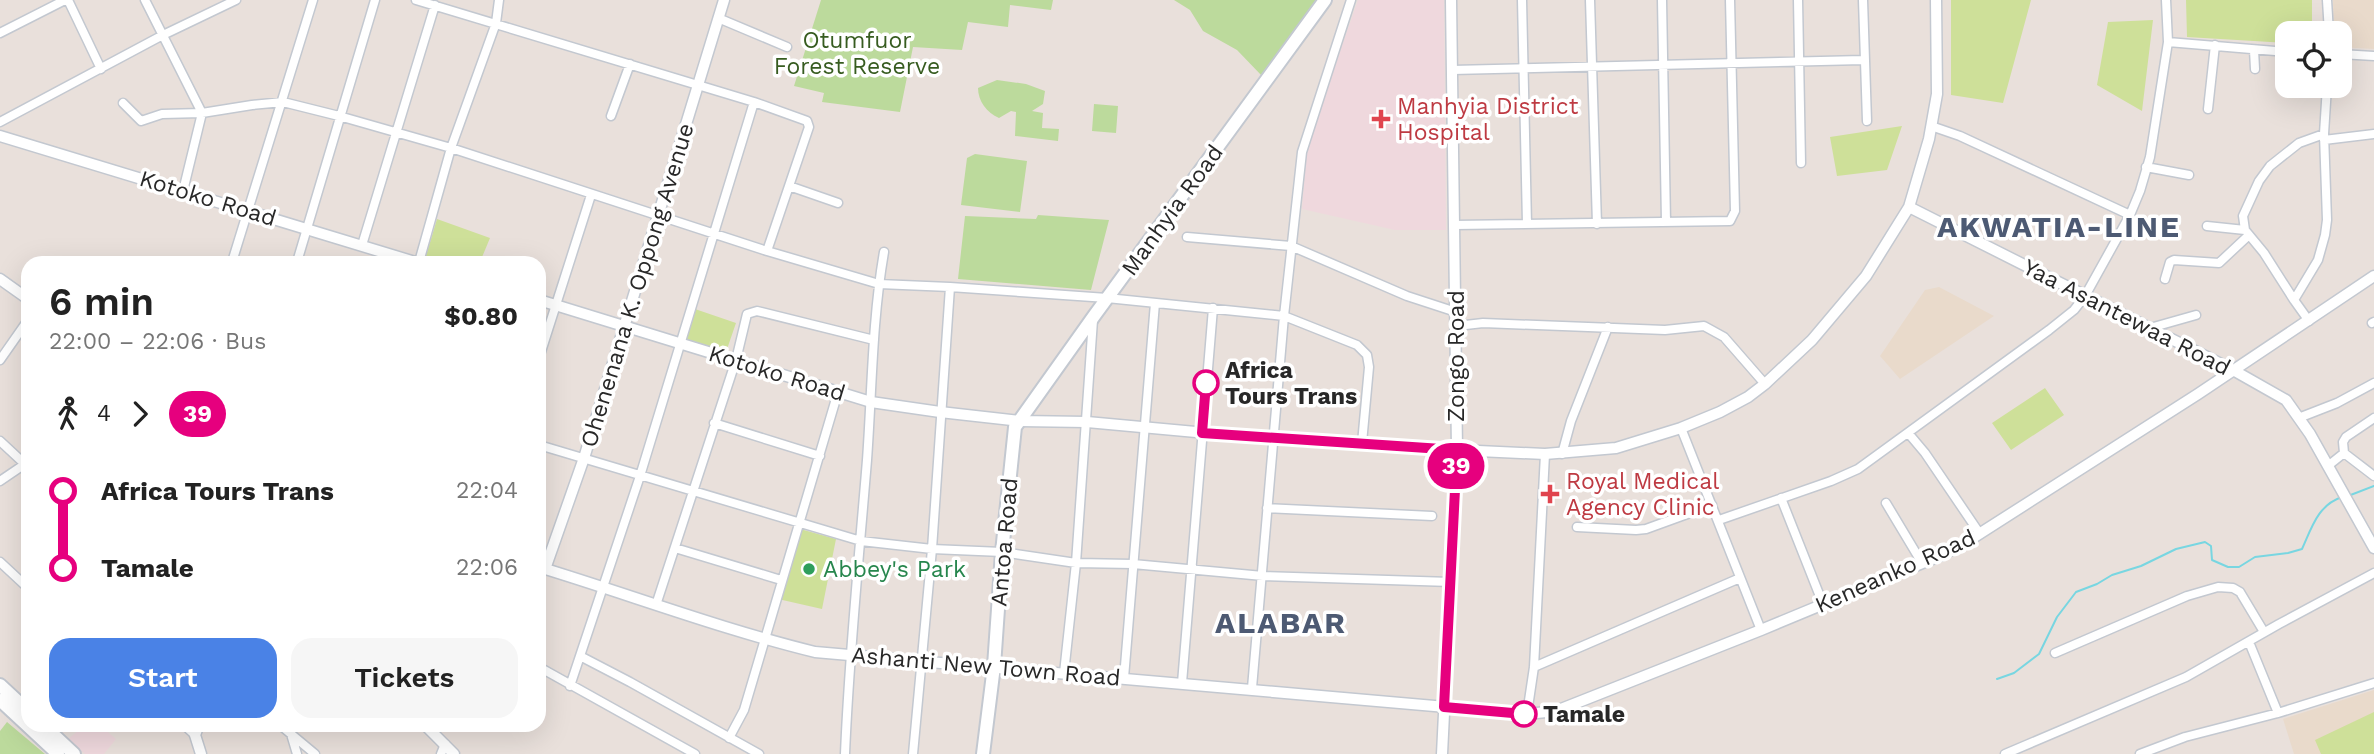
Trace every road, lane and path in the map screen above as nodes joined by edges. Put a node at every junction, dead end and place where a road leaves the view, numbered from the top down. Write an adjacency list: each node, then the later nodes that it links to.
1 (66, 0): 25 (street); 41 (street)
2 (145, 0): 26 (street)
3 (236, 0): 26 (street)
4 (313, 0): 46 (street)
5 (375, 0): 51 (street)
6 (416, 0): 21 (street)
7 (499, 0): 24 (street)
8 (724, 0): 22 (street, Ohenenana K. Oppong Avenue)
9 (1325, 0): 96 (main road, Manhyia Road)
10 (1352, 0): 82 (street)
11 (1451, 0): 43 (street, Zongo Road)
12 (1522, 0): 40 (street)
13 (1590, 0): 39 (street)
14 (1662, 0): 38 (street)
15 (1730, 0): 36 (street)
16 (1798, 0): 35 (street)
17 (1863, 0): 34 (street)
18 (1936, 0): 55 (street)
19 (2166, 0): 27 (street)
20 (2327, 0): 23 (street)
21 (435, 5): 24 (street); 56 (street)
22 (718, 18): 29 (street); 44 (street, Ohenenana K. Oppong Avenue)
23 (2328, 21)
24 (496, 23): 37 (street); 60 (street)
25 (0, 33)
26 (163, 35): 41 (street); 50 (street)
27 (2168, 42): 28 (street); 62 (street)
28 (2215, 45): 30 (street); 49 (street)
29 (787, 47)
30 (2254, 50): 31 (street); 42 (street)
31 (2275, 51)
32 (2352, 55): 33 (street)
33 (2374, 56)
34 (1863, 60): 35 (street); 53 (street)
35 (1799, 61): 36 (street); 61 (street)
36 (1731, 63): 38 (street); 72 (street)
37 (630, 64): 44 (street); 52 (street)
38 (1664, 64): 39 (street); 72 (street)
39 (1591, 67): 40 (street); 73 (street)
40 (1524, 68): 43 (street); 74 (street)
41 (101, 69): 54 (street)
42 (2255, 69)
43 (1452, 70): 75 (street, Zongo Road)
44 (698, 85): 47 (street); 71 (street, Ohenenana K. Oppong Avenue)
45 (2326, 98): 59 (street)
46 (283, 102): 50 (street); 51 (street); 69 (street)
47 (754, 102): 64 (street); 78 (street)
48 (123, 103): 50 (street)
49 (2208, 108)
50 (202, 113): 65 (street)
51 (340, 116): 56 (street); 77 (street)
52 (611, 116)
53 (1867, 121)
54 (0, 122)
55 (1931, 126): 68 (street); 70 (street)
56 (396, 132): 60 (street); 81 (street)
57 (2374, 134): 59 (street)
58 (0, 136): 65 (street, Kotoko Road)
59 (2324, 136): 79 (street); 97 (street)
60 (451, 148): 66 (street); 88 (street)
61 (1801, 163)
62 (2147, 167): 63 (street); 70 (street)
63 (2189, 175)
64 (789, 186): 67 (street); 83 (street)
65 (183, 191): 69 (street, Kotoko Road)
66 (591, 195): 71 (street); 100 (street)
67 (838, 203)
68 (1909, 207): 95 (street, Yaa Asantewaa Road); 119 (street)
69 (249, 210): 77 (street, Kotoko Road); 85 (street)
70 (2130, 215): 95 (street)
71 (657, 216): 78 (street); 108 (street, Ohenenana K. Oppong Avenue)
72 (1666, 222): 73 (street)
73 (1597, 223): 74 (street)
74 (1527, 224): 75 (street)
75 (1455, 225): 102 (street, Zongo Road)
76 (2207, 226): 79 (street)
77 (307, 229): 81 (street, Kotoko Road); 86 (street)
78 (712, 232): 83 (street); 114 (street)
79 (2247, 232): 91 (street); 97 (street)
80 (1188, 237): 82 (street)
81 (362, 245): 87 (street, Kotoko Road)
82 (1291, 246): 102 (street); 105 (street)
83 (767, 251): 92 (street)
84 (884, 252): 92 (street)
85 (234, 256)
86 (299, 256)
87 (398, 256)
88 (419, 256)
89 (2374, 276): 106 (street, Keneanko Road)
90 (0, 279): 94 (street)
91 (2165, 279)
92 (879, 284): 93 (street); 113 (street)
93 (950, 287): 96 (street); 122 (street)
94 (21, 294)
95 (2085, 296): 110 (street, Yaa Asantewaa Road); 131 (street)
96 (1107, 299): 99 (street); 104 (main road, Manhyia Road)
97 (2294, 300): 106 (street)
98 (546, 302): 100 (street, Kotoko Road)
99 (1155, 303): 101 (street); 128 (street)
100 (556, 305): 108 (street, Kotoko Road); 112 (street)
101 (1213, 308): 105 (street); 130 (street)
102 (1456, 312): 107 (street, Zongo Road)
103 (2196, 315): 110 (street)
104 (1094, 316): 125 (main road, Manhyia Road); 126 (street)
105 (1284, 316): 132 (street); 134 (street)
106 (2309, 321): 117 (street, Keneanko Road)
107 (1457, 326): 109 (street); 136 (street, Zongo Road)
108 (623, 327): 114 (street, Kotoko Road); 141 (street, Ohenenana K. Oppong Avenue)
109 (1608, 327): 119 (street); 139 (street)
110 (2150, 328): 117 (street, Yaa Asantewaa Road)
111 (21, 330): 115 (street)
112 (546, 336)
113 (874, 340): 116 (street); 121 (street)
114 (680, 343): 116 (street, Kotoko Road); 146 (street)
115 (0, 360)
116 (736, 360): 120 (street, Kotoko Road); 127 (street)
117 (2233, 370): 123 (street, Yaa Asantewaa Road); 157 (street, Keneanko Road)
118 (2374, 383): 123 (street)
119 (1765, 384): 129 (street)
120 (838, 392): 121 (street, Kotoko Road); 140 (street)
121 (871, 402): 122 (street, Kotoko Road); 158 (street)
122 (940, 412): 125 (street, Kotoko Road); 161 (street)
123 (2301, 417): 143 (street, Yaa Asantewaa Road)
124 (2374, 418): 137 (street)
125 (1020, 421): 126 (street); 162 (main road, Antoa Road)
126 (1087, 422): 128 (street); 165 (street)
127 (714, 423): 140 (street); 148 (street)
128 (1144, 428): 130 (street); 167 (street)
129 (1682, 428): 139 (street); 151 (street)
130 (1202, 433): 132 (street); 169 (street)
131 (1909, 434): 149 (street); 157 (street)
132 (1273, 439): 134 (street); 152 (street)
133 (0, 441): 142 (street)
134 (1362, 443): 136 (street)
135 (546, 447): 141 (street)
136 (1457, 450): 138 (street); 175 (street, Zongo Road)
137 (2344, 453): 143 (street); 145 (street)
138 (1545, 454): 139 (street); 188 (street)
139 (1562, 454)
140 (820, 456): 155 (street)
141 (584, 458): 146 (street); 163 (street, Ohenenana K. Oppong Avenue)
142 (21, 461)
143 (2329, 466): 160 (street, Yaa Asantewaa Road)
144 (21, 469): 147 (street)
145 (2372, 473)
146 (640, 475): 148 (street); 176 (street)
147 (0, 481)
148 (693, 492): 155 (street); 159 (street)
149 (1782, 498): 154 (street); 177 (street)
150 (1886, 503): 166 (street)
151 (1712, 505): 154 (street); 156 (street)
152 (1267, 508): 153 (street); 171 (street)
153 (1432, 516)
154 (1719, 520): 172 (street)
155 (800, 524): 158 (street); 173 (street)
156 (1577, 527)
157 (1980, 534): 166 (street, Keneanko Road)
158 (861, 541): 161 (street); 184 (street)
159 (675, 548): 173 (street); 178 (street)
160 (2374, 548)
161 (932, 549): 162 (street); 186 (street)
162 (1002, 552): 165 (street); 187 (main road, Antoa Road)
163 (546, 558)
164 (0, 562): 174 (street)
165 (1076, 563): 167 (street); 190 (street)
166 (1922, 563): 177 (street, Keneanko Road)
167 (1133, 564): 169 (street); 191 (street)
168 (546, 569): 176 (street, Ashanti New Town Road)
169 (1191, 569): 171 (street); 192 (street)
170 (2374, 573): 180 (street)
171 (1262, 576): 175 (street); 196 (street)
172 (1740, 578): 179 (street); 188 (street)
173 (781, 580): 181 (street)
174 (21, 582)
175 (1451, 582): 199 (street, Zongo Road)
176 (603, 589): 178 (street, Ashanti New Town Road); 185 (street)
177 (1823, 604): 179 (street, Keneanko Road)
178 (656, 605): 181 (street, Ashanti New Town Road)
179 (1761, 630): 201 (street, Keneanko Road)
180 (2264, 632): 182 (street); 183 (street)
181 (764, 639): 184 (street, Ashanti New Town Road); 209 (street)
182 (2249, 642): 200 (street); 225 (street)
183 (2055, 653)
184 (849, 654): 186 (street, Ashanti New Town Road); 221 (street)
185 (580, 656): 195 (street); 209 (street)
186 (923, 662): 187 (street, Ashanti New Town Road); 222 (street)
187 (994, 666): 190 (street, Ashanti New Town Road); 223 (main road, Antoa Road)
188 (1534, 667): 201 (street)
189 (546, 671): 195 (street)
190 (1063, 673): 191 (street, Ashanti New Town Road)
191 (1124, 678): 192 (street, Ashanti New Town Road)
192 (1182, 683): 196 (street, Ashanti New Town Road)
193 (2374, 683): 200 (street)
194 (0, 685): 198 (main road)
195 (570, 686): 219 (street)
196 (1252, 688): 199 (street, Ashanti New Town Road)
197 (0, 700): 202 (main road)
198 (21, 704)
199 (1444, 707): 201 (street, Keneanko Road); 224 (street, Zongo Road)
200 (2278, 713): 212 (street)
201 (1527, 714)
202 (21, 716)
203 (41, 732): 210 (main road)
204 (46, 732): 210 (main road)
205 (197, 732): 215 (street)
206 (289, 732): 208 (street)
207 (430, 732): 211 (street)
208 (291, 734): 216 (street); 217 (street)
209 (729, 738): 220 (street)
210 (51, 740): 213 (main road); 214 (main road)
211 (443, 749): 218 (street)
212 (2155, 751): 226 (street)
213 (58, 754)
214 (74, 754)
215 (201, 754)
216 (297, 754)
217 (314, 754)
218 (454, 754)
219 (695, 754)
220 (759, 754)
221 (845, 754)
222 (913, 754)
223 (983, 754)
224 (1443, 754)
225 (2005, 754)
226 (2140, 754)

